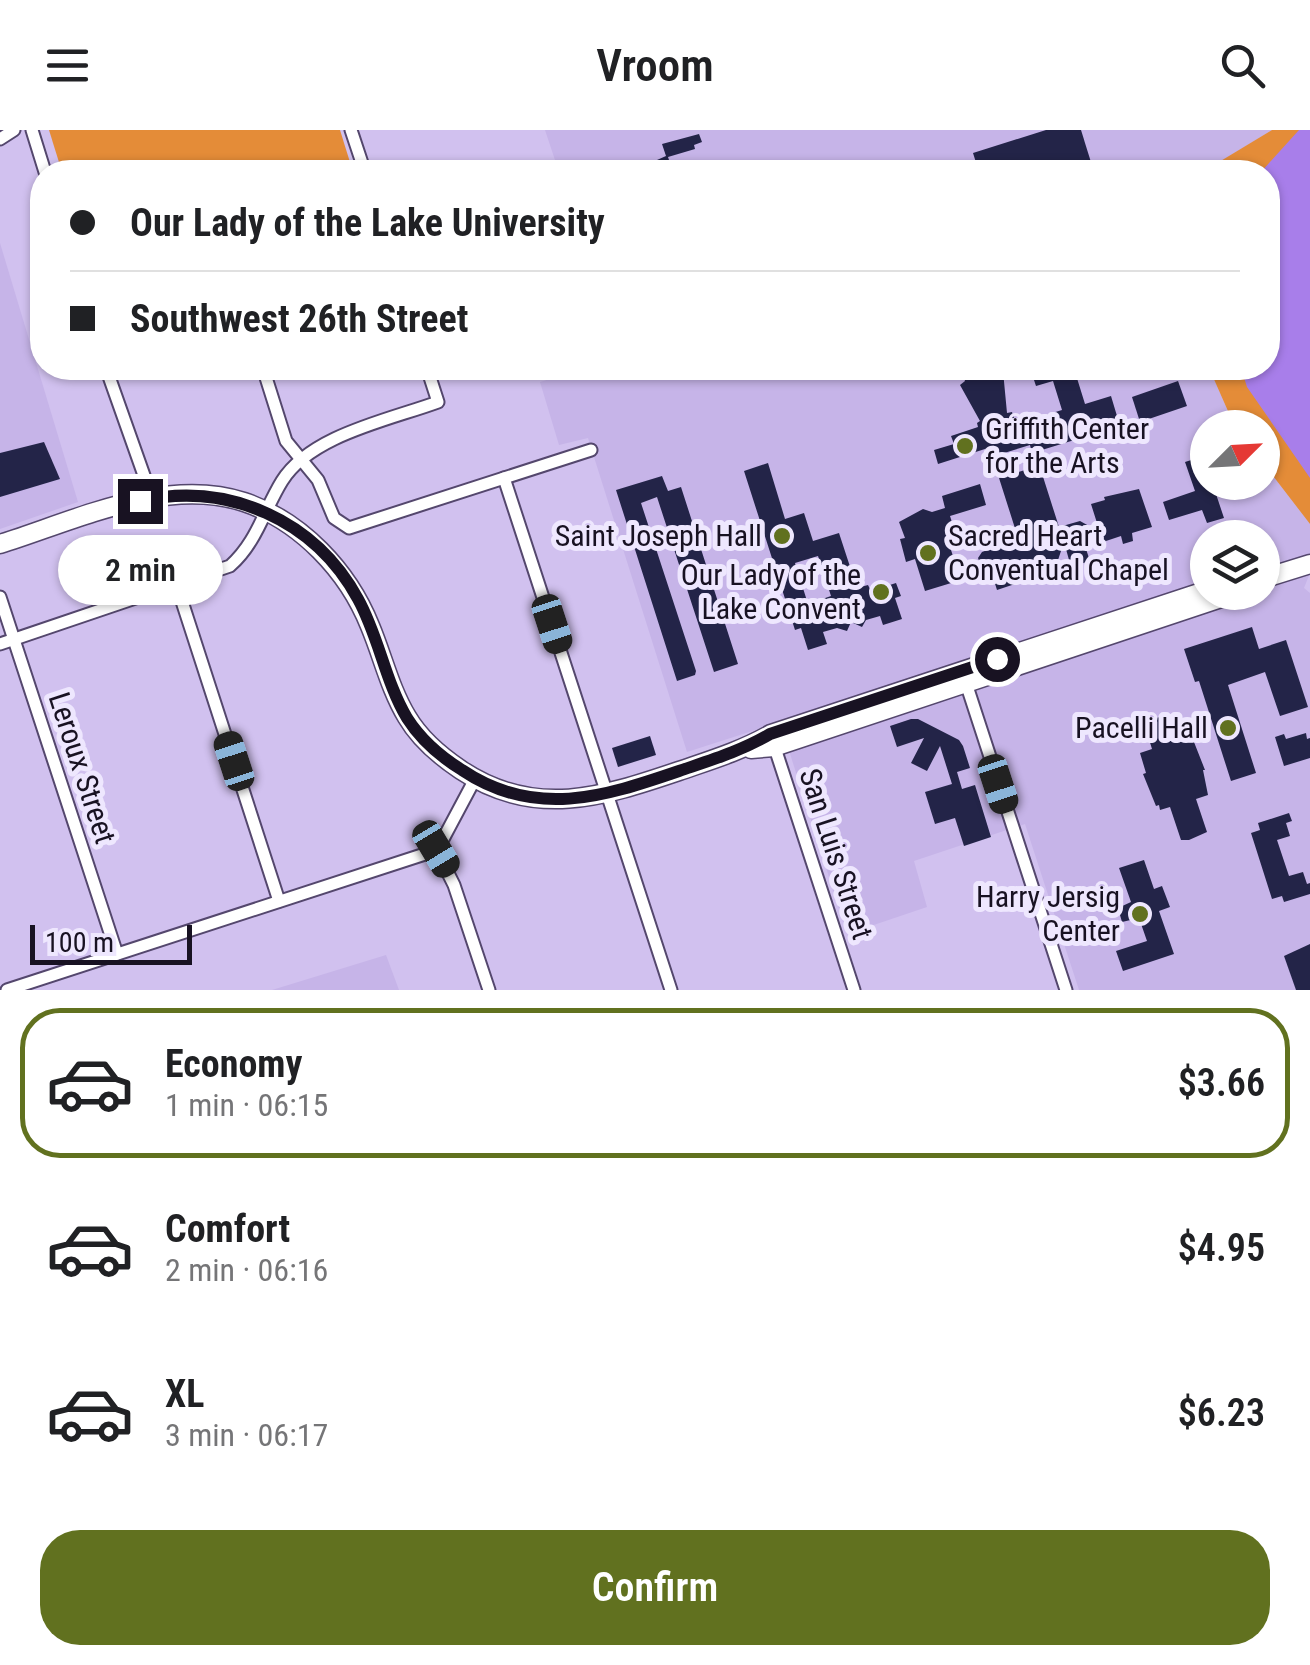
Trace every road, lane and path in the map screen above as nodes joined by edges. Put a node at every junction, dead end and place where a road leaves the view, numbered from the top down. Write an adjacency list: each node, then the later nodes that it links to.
1 (14, 130): 4 (street)
2 (32, 130): 5 (street)
3 (351, 130): 6 (street)
4 (0, 139)
5 (41, 160)
6 (360, 160)
7 (110, 380): 13 (street)
8 (267, 380): 11 (street)
9 (431, 380): 11 (street)
10 (591, 450): 12 (street)
11 (301, 459): 12 (street); 14 (street)
12 (504, 478): 27 (street)
13 (152, 498): 14 (main road); 15 (main road)
14 (267, 512): 18 (street); 26 (main road)
15 (0, 544)
16 (1310, 564): 17 (main road)
17 (1280, 574)
18 (177, 586): 22 (street); 29 (street)
19 (1190, 596): 24 (main road)
20 (0, 597): 22 (street, Leroux Street)
21 (1190, 607): 24 (main road)
22 (14, 639): 23 (street); 30 (street, Leroux Street)
23 (0, 644)
24 (964, 677): 25 (main road); 35 (street)
25 (772, 740): 27 (main road); 34 (street, San Luis Street)
26 (475, 779): 27 (main road); 28 (street)
27 (607, 794): 33 (street)
28 (436, 849): 29 (street); 32 (street)
29 (280, 901): 30 (street)
30 (117, 954): 31 (street)
31 (7, 990)
32 (489, 990)
33 (670, 990)
34 (854, 990)
35 (1066, 990)

